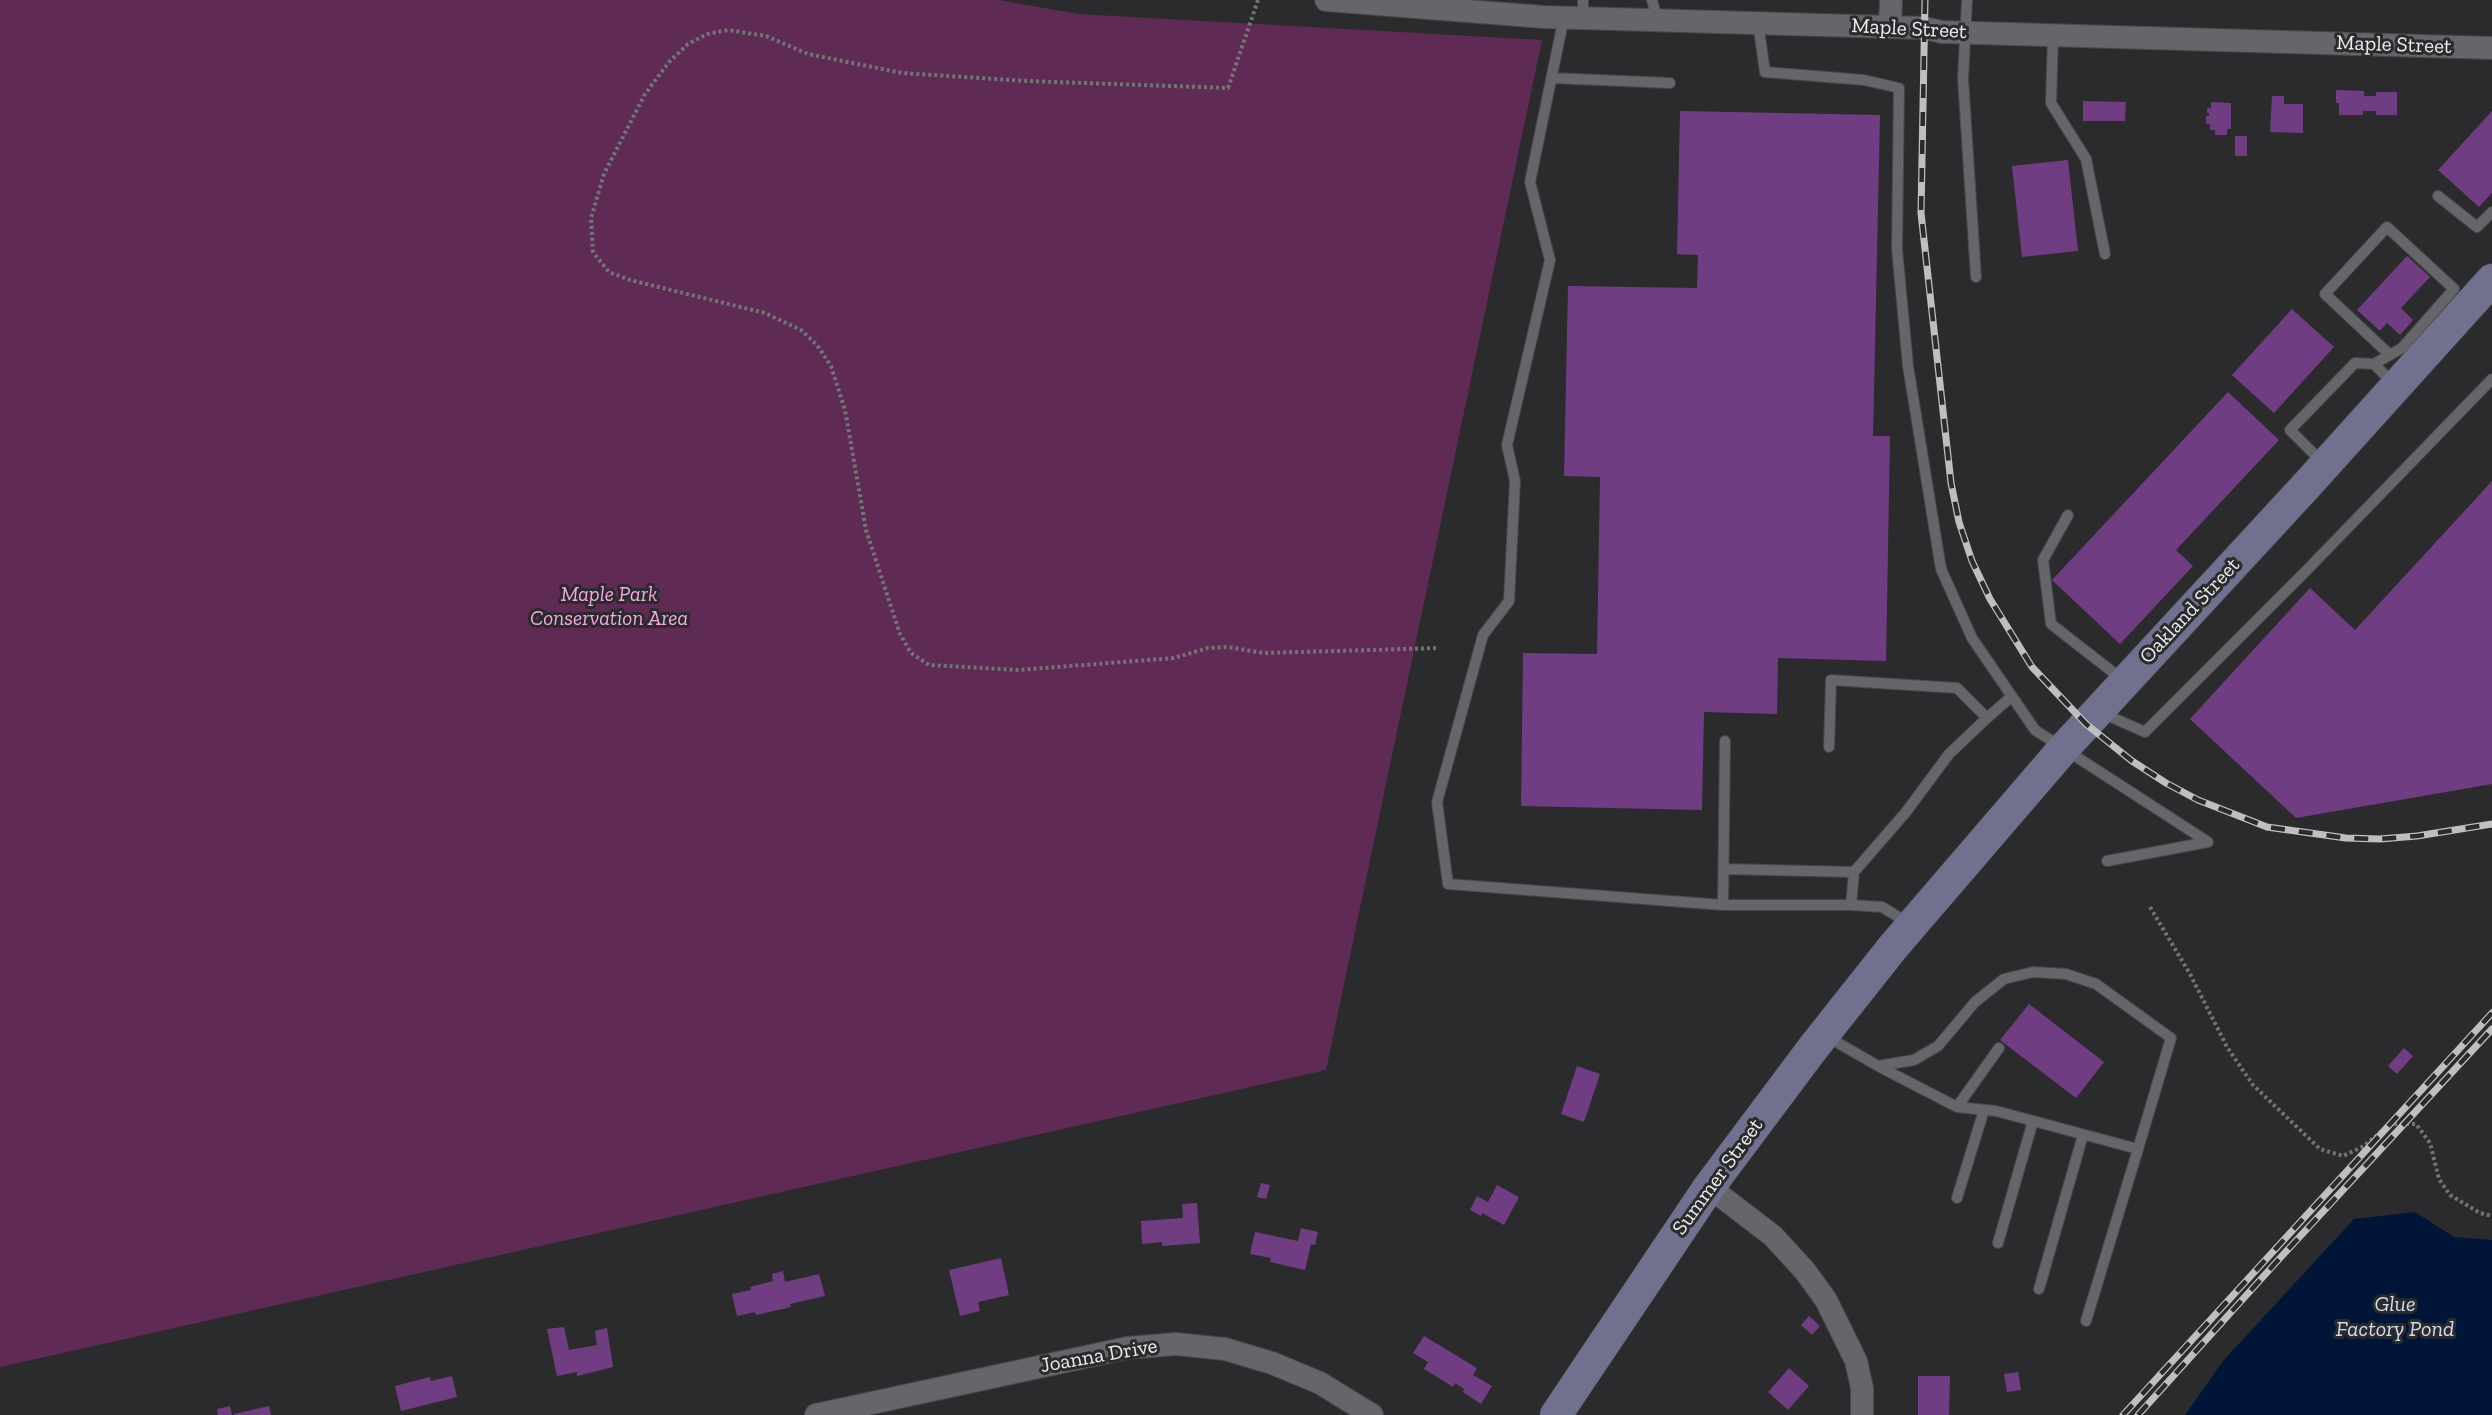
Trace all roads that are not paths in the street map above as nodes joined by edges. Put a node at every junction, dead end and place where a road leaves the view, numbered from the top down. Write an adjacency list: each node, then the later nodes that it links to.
1 (1326, 0): 4 (street, Maple Street)
2 (1891, 0): 8 (street)
3 (1967, 0): 9 (lane)
4 (1487, 7): 6 (street, Maple Street)
5 (1654, 10): 6 (street, Maple Street); 7 (street, Maple Street)
6 (1577, 12): 12 (lane)
7 (1758, 23): 8 (street, Maple Street); 26 (lane)
8 (1890, 27): 9 (street, Maple Street)
9 (1966, 32): 10 (street, Maple Street); 17 (lane)
10 (2053, 34): 11 (street, Maple Street); 16 (lane)
11 (2492, 48)
12 (1551, 78): 13 (lane); 35 (lane)
13 (1670, 83)
14 (2438, 196): 15 (lane)
15 (2492, 212)
16 (2104, 254)
17 (1976, 277)
18 (2492, 280): 22 (main road, Oakland Street)
19 (2390, 355): 19 (lane); 20 (lane)
20 (2374, 364): 22 (lane); 23 (lane)
21 (2492, 379): 27 (lane)
22 (2396, 386): 23 (main road, Oakland Street)
23 (2325, 465): 25 (main road, Oakland Street)
24 (2068, 515): 25 (lane)
25 (2125, 682): 27 (main road, Oakland Street)
26 (2012, 697): 28 (lane); 31 (lane)
27 (2098, 711): 31 (main road, Oakland Street)
28 (1987, 718): 30 (lane); 34 (lane)
29 (1725, 741): 33 (lane)
30 (1829, 747)
31 (2064, 748): 32 (lane); 37 (main road, Oakland Street)
32 (2107, 861)
33 (1724, 869): 34 (lane); 35 (lane)
34 (1854, 872): 36 (lane)
35 (1723, 905): 36 (lane)
36 (1851, 905): 37 (lane)
37 (1902, 936): 38 (main road, Summer Street)
38 (1823, 1035): 40 (lane); 46 (main road, Summer Street)
39 (1999, 1047): 41 (lane)
40 (1878, 1066): 41 (lane); 45 (lane)
41 (1956, 1107): 42 (lane)
42 (1984, 1110): 43 (lane); 47 (lane)
43 (2032, 1121): 44 (lane); 48 (lane)
44 (2083, 1135): 45 (lane); 49 (lane)
45 (2138, 1149): 50 (lane)
46 (1709, 1187): 53 (main road, Summer Street); 54 (street)
47 (1958, 1198)
48 (1998, 1243)
49 (2039, 1289)
50 (2086, 1321)
51 (816, 1415): 52 (street, Joanna Drive)
52 (1372, 1415)
53 (1556, 1415)
54 (1862, 1415)

